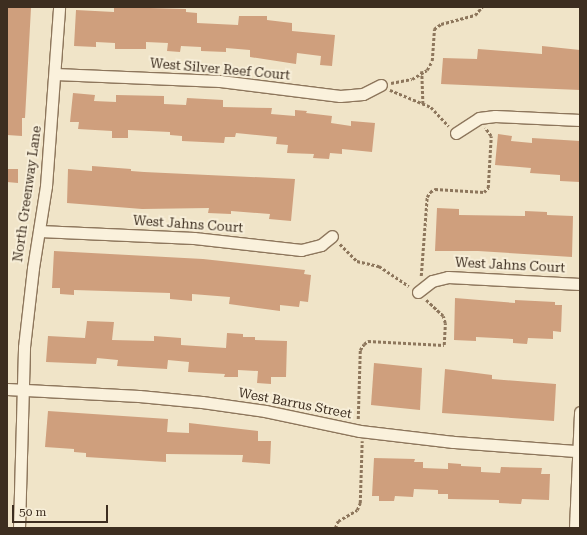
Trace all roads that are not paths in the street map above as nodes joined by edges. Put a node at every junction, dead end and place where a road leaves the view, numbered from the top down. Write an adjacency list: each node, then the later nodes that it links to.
1 (58, 7): 2 (street, North Greenway Lane)
2 (55, 74): 3 (street, West Silver Reef Court); 6 (street, North Greenway Lane)
3 (380, 85)
4 (580, 120): 5 (street)
5 (456, 133)
6 (39, 231): 7 (street, West Jahns Court); 11 (street, North Greenway Lane)
7 (332, 236)
8 (580, 284): 9 (street, West Jahns Court)
9 (418, 292)
10 (7, 389): 11 (street, West Barrus Street)
11 (21, 390): 13 (street, West Barrus Street); 14 (street, North Greenway Lane)
12 (580, 412): 13 (street)
13 (578, 451): 15 (street)
14 (19, 528)
15 (575, 528)

